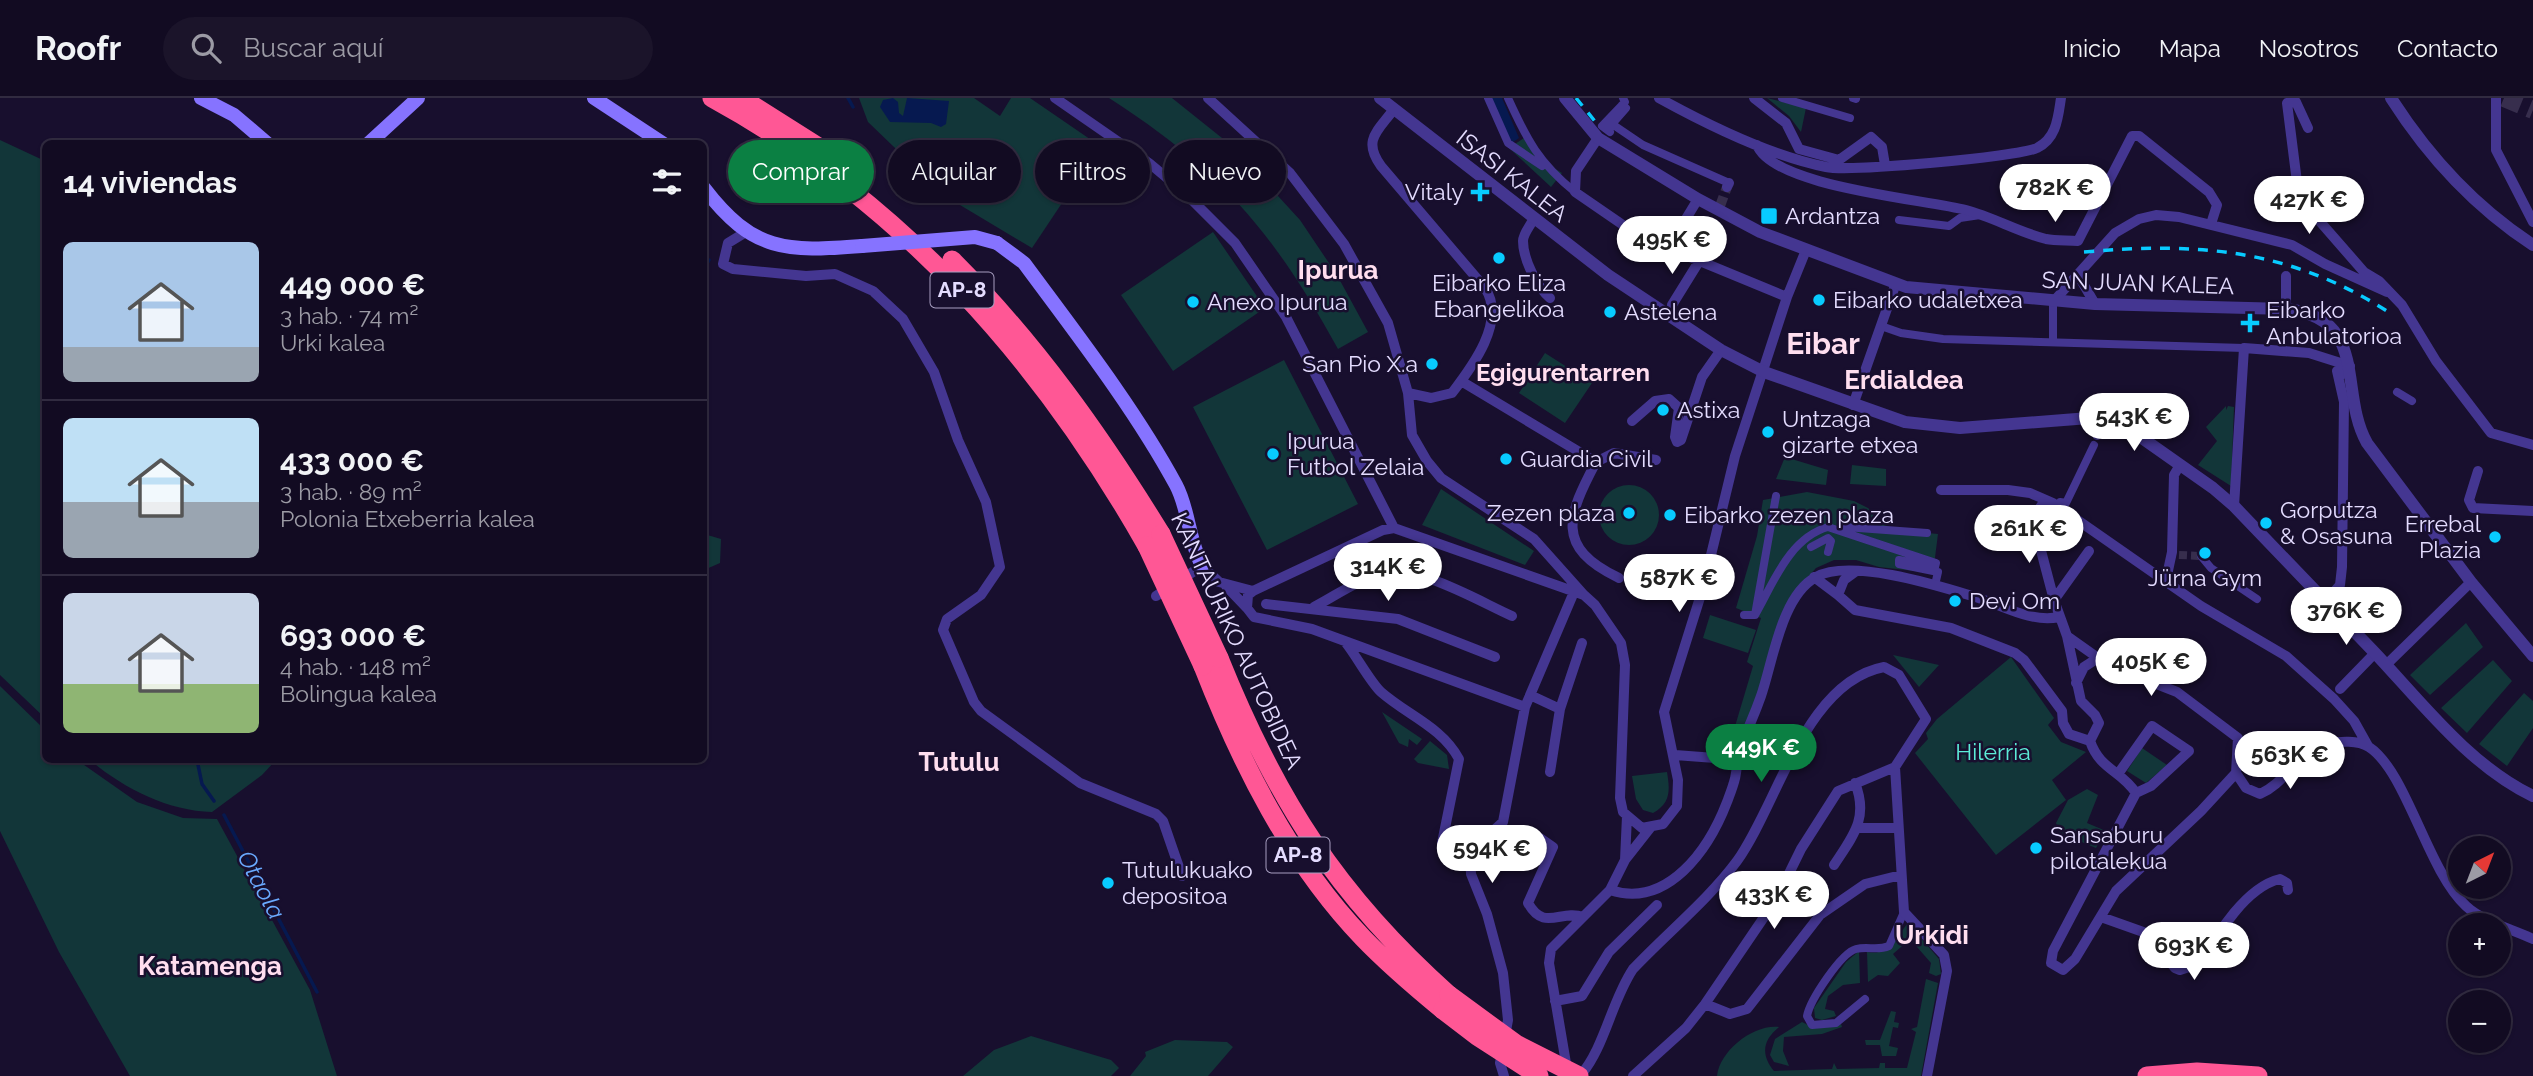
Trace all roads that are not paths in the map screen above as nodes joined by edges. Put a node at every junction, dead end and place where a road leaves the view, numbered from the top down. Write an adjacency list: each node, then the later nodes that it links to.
1 (201, 98): 23 (main road)
2 (418, 98): 24 (main road)
3 (594, 98): 25 (main road)
4 (712, 98): 84 (highway, KANTAURIKO AUTOBIDEA / AP-8)
5 (741, 98): 84 (highway, KANTAURIKO AUTOBIDEA / AP-8)
6 (1055, 98): 82 (street)
7 (1208, 98): 63 (street)
8 (1380, 98): 19 (street, ISASI KALEA)
9 (1488, 98): 28 (street)
10 (1508, 98): 28 (street)
11 (1565, 98): 22 (street, SAN JUAN KALEA)
12 (1659, 98): 26 (street)
13 (1754, 98): 27 (street)
14 (1782, 98): 20 (street)
15 (2061, 98): 27 (street)
16 (2391, 98): 39 (street)
17 (2496, 98): 36 (street)
18 (1623, 101): 22 (street); 29 (street)
19 (1394, 109): 34 (street, ISASI KALEA); 61 (street)
20 (1850, 118)
21 (2308, 128): 46 (street)
22 (1604, 135): 31 (street); 32 (street, SAN JUAN KALEA)
23 (263, 140)
24 (372, 140)
25 (658, 140)
26 (1757, 145): 27 (street); 33 (street)
27 (1885, 165)
28 (1547, 169): 31 (street)
29 (1728, 185)
30 (707, 191): 38 (main road)
31 (1575, 192): 40 (street)
32 (1698, 199): 40 (street); 41 (street, SAN JUAN KALEA)
33 (1980, 215): 35 (street); 37 (street)
34 (1533, 220): 48 (street); 56 (street, ISASI KALEA)
35 (1899, 220)
36 (2533, 222)
37 (2211, 225): 43 (street); 46 (street)
38 (746, 232): 89 (main road, bridge); 147 (street)
39 (2533, 245)
40 (1667, 250): 42 (street)
41 (1806, 250): 45 (street, SAN JUAN KALEA); 47 (street)
42 (1698, 263): 47 (street); 51 (street)
43 (2083, 268): 49 (street); 50 (street)
44 (2286, 275): 52 (street)
45 (1896, 283): 49 (street, SAN JUAN KALEA); 53 (street)
46 (2390, 293): 70 (street)
47 (1787, 297): 59 (street)
48 (1550, 298)
49 (2053, 302): 50 (street, SAN JUAN KALEA); 54 (street)
50 (2095, 304): 52 (street, SAN JUAN KALEA)
51 (1672, 305)
52 (2286, 309): 58 (street, SAN JUAN KALEA)
53 (1881, 326): 54 (street); 65 (street)
54 (2053, 341): 55 (street)
55 (2244, 348): 57 (street); 79 (street)
56 (1721, 350): 59 (street, ISASI KALEA); 66 (street)
57 (2332, 363): 58 (street); 60 (street)
58 (2350, 366): 60 (street); 96 (street)
59 (1764, 372): 65 (street, ISASI KALEA); 129 (street)
60 (2340, 376): 105 (street)
61 (1461, 381): 63 (street); 72 (street)
62 (2397, 392): 64 (street)
63 (1408, 393): 90 (street)
64 (2412, 401)
65 (1853, 405): 67 (street, ISASI KALEA)
66 (1632, 421)
67 (2099, 421): 68 (street); 73 (street, ISASI KALEA)
68 (2097, 436)
69 (2094, 445): 78 (street)
70 (2533, 445)
71 (1656, 460): 72 (street)
72 (1596, 462): 93 (street)
73 (2180, 465): 79 (street, ISASI KALEA); 94 (street)
74 (2477, 471): 80 (street)
75 (1941, 490): 77 (street)
76 (1776, 496): 110 (street)
77 (2045, 500): 78 (street); 104 (street)
78 (2058, 506): 94 (street)
79 (2234, 506): 105 (street, ISASI KALEA)
80 (2533, 511)
81 (1835, 527): 83 (street); 98 (street); 110 (street)
82 (1394, 528): 95 (street); 99 (street)
83 (1927, 533)
84 (1154, 540): 157 (highway, KANTAURIKO AUTOBIDEA / AP-8, bridge)
85 (1811, 547): 87 (street)
86 (2089, 551): 104 (street)
87 (1828, 552)
88 (2201, 556): 103 (street)
89 (1202, 566): 97 (street); 101 (street)
90 (1557, 566): 95 (street); 100 (street)
91 (1855, 572): 92 (street); 98 (street); 102 (street)
92 (1814, 577): 102 (street); 130 (street)
93 (1619, 578)
94 (2166, 580): 128 (street)
95 (1546, 581): 100 (street)
96 (2471, 582): 118 (street); 121 (street)
97 (1223, 583): 99 (street); 108 (street)
98 (1936, 585): 112 (street)
99 (1257, 589): 106 (street); 108 (street)
100 (1579, 593): 124 (street); 138 (street)
101 (1156, 596)
102 (1840, 597): 127 (street)
103 (2257, 599)
104 (2054, 600): 112 (street)
105 (2326, 601): 117 (street, ISASI KALEA)
106 (1266, 604): 107 (street); 113 (street)
107 (1314, 607): 111 (street); 119 (street)
108 (1247, 608): 113 (street)
109 (1744, 615): 110 (street)
110 (1755, 615)
111 (1512, 616)
112 (2059, 617): 114 (street)
113 (1260, 619): 115 (street)
114 (2067, 636): 120 (street); 122 (street)
115 (1343, 640): 125 (street); 144 (street)
116 (1582, 643): 126 (street)
117 (2375, 653): 121 (street, ISASI KALEA); 123 (street)
118 (2533, 656)
119 (1495, 657)
120 (2098, 658): 122 (street); 133 (street)
121 (2386, 665): 137 (street, ISASI KALEA)
122 (2076, 682): 127 (street)
123 (2340, 689)
124 (1530, 695): 125 (street); 126 (street)
125 (1525, 708): 144 (street)
126 (1560, 709): 132 (street)
127 (2090, 741): 134 (street)
128 (2368, 746): 133 (street); 154 (street)
129 (1675, 755): 130 (street); 139 (street)
130 (1736, 755): 148 (street)
131 (1895, 767): 135 (street); 141 (street); 162 (street)
132 (1550, 772)
133 (2236, 773): 153 (street)
134 (2118, 774): 136 (street); 136 (street)
135 (1855, 783): 140 (street); 158 (street)
136 (2136, 793): 153 (street)
137 (2533, 796)
138 (1627, 816): 139 (street); 143 (street)
139 (1651, 827): 143 (street)
140 (1857, 828): 141 (street); 145 (street)
141 (1898, 828): 146 (street)
142 (1540, 838): 152 (street)
143 (1625, 860): 148 (street)
144 (1469, 861): 159 (street)
145 (1834, 865)
146 (1901, 875): 151 (street); 158 (street)
147 (1182, 876)
148 (1610, 890): 152 (street)
149 (2288, 890): 153 (street)
150 (1657, 905): 156 (street)
151 (1904, 912): 155 (street); 164 (street)
152 (1583, 917): 156 (street)
153 (2101, 917)
154 (2533, 939)
155 (1865, 999)
156 (1555, 1001): 161 (street)
157 (1446, 1002): 160 (highway, KANTAURIKO AUTOBIDEA / AP-8, bridge); 162 (highway, KANTAURIKO AUTOBIDEA / AP-8, bridge)
158 (1705, 1004): 163 (street)
159 (1504, 1076)
160 (1539, 1076)
161 (1569, 1076)
162 (1580, 1076)
163 (1633, 1076)
164 (1927, 1076)
165 (2147, 1076): 166 (highway)
166 (2258, 1076)

